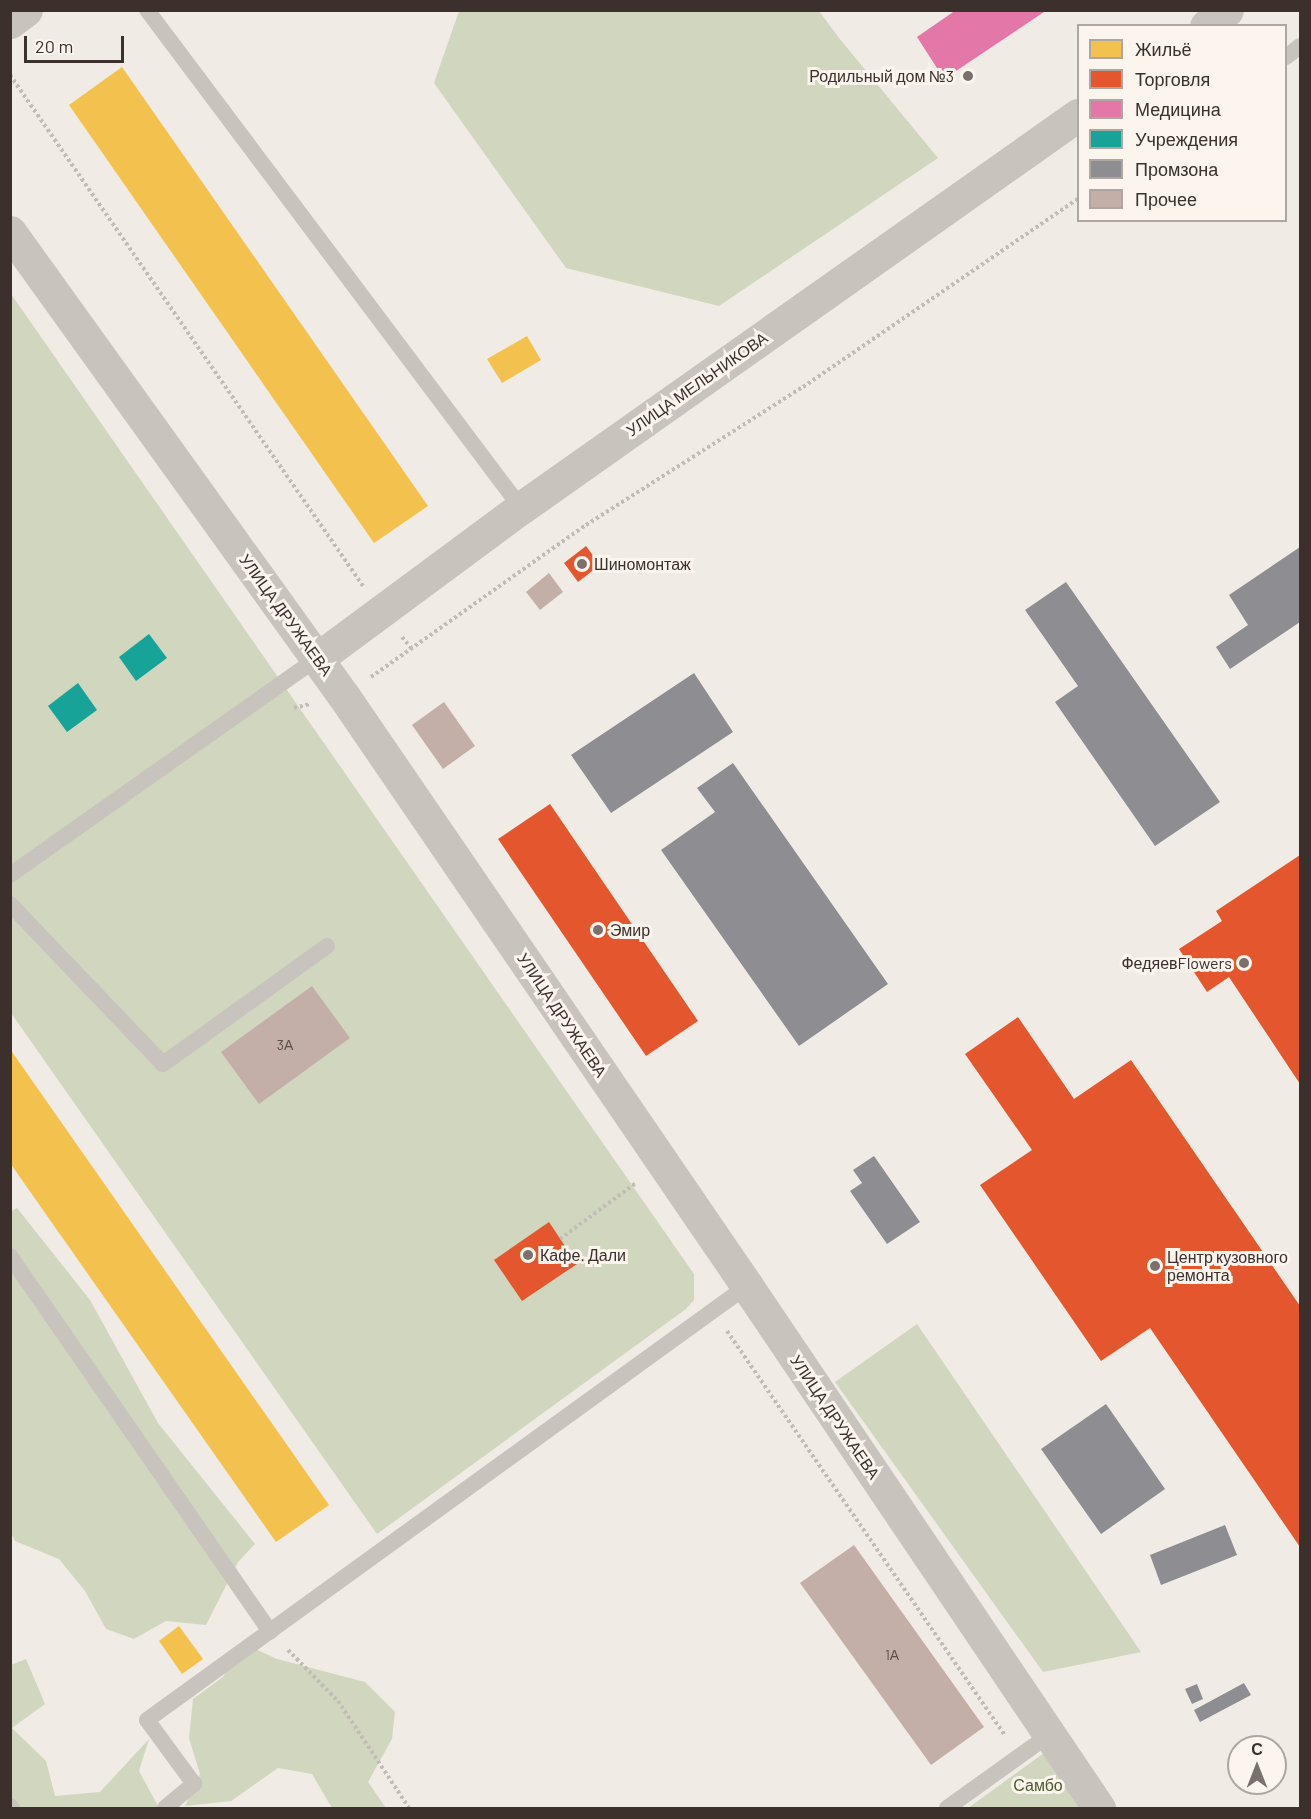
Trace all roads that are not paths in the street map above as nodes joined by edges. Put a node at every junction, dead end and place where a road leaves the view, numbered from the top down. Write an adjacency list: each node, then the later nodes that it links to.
1 (26, 10): 4 (street)
2 (147, 10): 10 (lane)
3 (1227, 10): 5 (street)
4 (10, 22)
5 (1209, 24)
6 (1300, 46): 7 (lane)
7 (1287, 56)
8 (1077, 116): 10 (street, УЛИЦА МЕЛЬНИКОВА)
9 (10, 232): 11 (street, УЛИЦА ДРУЖАЕВА)
10 (521, 508): 11 (street, УЛИЦА МЕЛЬНИКОВА)
11 (318, 658): 12 (lane); 16 (street, УЛИЦА ДРУЖАЕВА)
12 (10, 875)
13 (10, 904): 14 (lane)
14 (327, 946)
15 (10, 1256): 17 (lane)
16 (747, 1286): 17 (lane); 18 (street, УЛИЦА ДРУЖАЕВА)
17 (270, 1632): 19 (lane)
18 (1049, 1735): 20 (lane); 21 (street, УЛИЦА ДРУЖАЕВА)
19 (165, 1809)
20 (947, 1809)
21 (1098, 1809)

